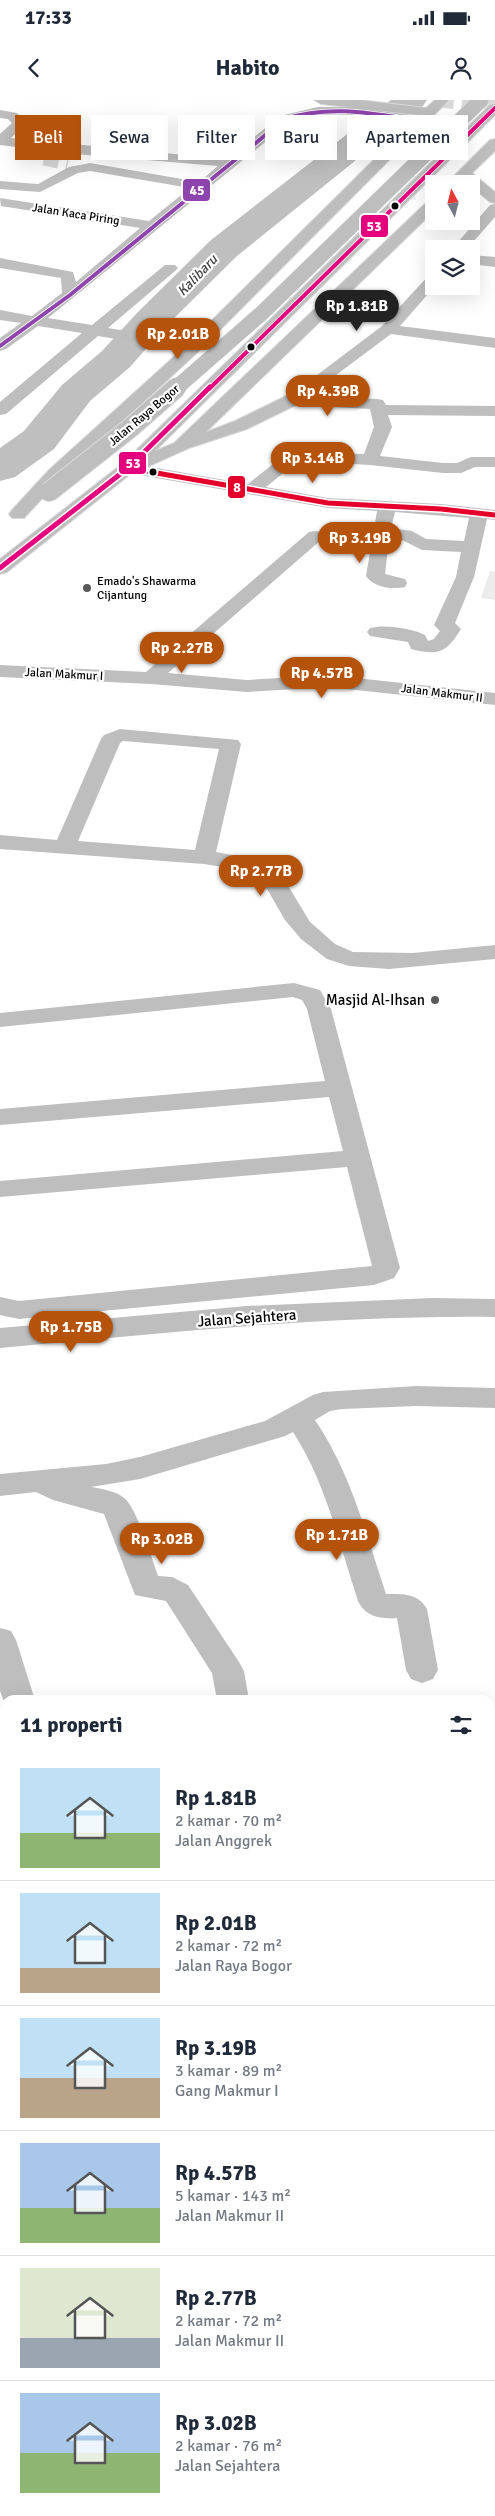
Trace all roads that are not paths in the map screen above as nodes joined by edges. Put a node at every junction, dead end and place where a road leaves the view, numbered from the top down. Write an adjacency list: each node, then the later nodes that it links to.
1 (333, 100): 5 (main road)
2 (442, 100): 8 (main road, Jalan Raya Bogor)
3 (481, 100): 38 (main road, Jalan Raya Bogor, bridge)
4 (495, 108): 46 (main road, Jalan Raya Bogor)
5 (380, 110): 7 (main road); 15 (main road)
6 (0, 114): 9 (main road)
7 (410, 115)
8 (418, 115)
9 (1, 140): 15 (main road)
10 (495, 143): 12 (main road)
11 (495, 156): 12 (main road)
12 (479, 159): 17 (main road)
13 (374, 160): 38 (main road, Jalan Raya Bogor)
14 (68, 162): 16 (main road)
15 (228, 163): 19 (main road)
16 (84, 168): 18 (main road); 19 (main road)
17 (464, 173): 20 (main road)
18 (0, 185)
19 (200, 186): 24 (main road)
20 (495, 198)
21 (0, 202): 24 (main road, Jalan Kaca Piring)
22 (495, 208): 25 (main road)
23 (425, 212): 43 (main road, Jalan Raya Bogor)
24 (152, 226): 31 (main road)
25 (471, 240)
26 (480, 260): 27 (main road)
27 (495, 262)
28 (0, 263): 31 (main road)
29 (170, 268): 35 (main road)
30 (425, 288): 34 (main road)
31 (70, 295): 33 (main road)
32 (0, 315): 33 (main road)
33 (35, 321): 35 (main road); 37 (main road)
34 (388, 329): 36 (main road); 39 (main road)
35 (96, 331): 38 (main road); 40 (main road)
36 (495, 343)
37 (0, 346)
38 (194, 347)
39 (292, 400): 41 (main road); 43 (main road)
40 (0, 410)
41 (380, 410): 42 (main road); 44 (main road)
42 (495, 411)
43 (180, 447): 46 (main road, Jalan Raya Bogor)
44 (370, 460): 45 (main road); 47 (main road)
45 (495, 462)
46 (131, 465): 47 (main road); 53 (main road, Jalan Raya Bogor)
47 (251, 490): 48 (main road)
48 (387, 506): 49 (main road); 50 (main road)
49 (487, 514): 52 (main road)
50 (381, 533): 52 (main road); 54 (main road)
51 (315, 536): 57 (main road)
52 (472, 547): 55 (main road)
53 (0, 568)
54 (398, 583)
55 (377, 632)
56 (0, 671): 57 (main road, Jalan Makmur I)
57 (151, 678): 58 (main road, Jalan Makmur II)
58 (495, 699)
59 (0, 842): 60 (main road)
60 (64, 848): 61 (main road); 61 (main road)
61 (204, 857): 62 (main road)
62 (495, 952)
63 (0, 1020): 64 (main road)
64 (339, 1088): 65 (main road); 66 (main road)
65 (0, 1117)
66 (357, 1158): 67 (main road); 68 (main road)
67 (0, 1189)
68 (0, 1306)
69 (495, 1308): 70 (main road, Jalan Sejahtera)
70 (0, 1338)
71 (495, 1398): 72 (main road)
72 (298, 1418): 73 (main road); 76 (main road)
73 (38, 1480): 74 (main road); 78 (main road)
74 (0, 1485)
75 (0, 1640): 77 (main road)
76 (422, 1670)
77 (18, 1695)
78 (232, 1695)

